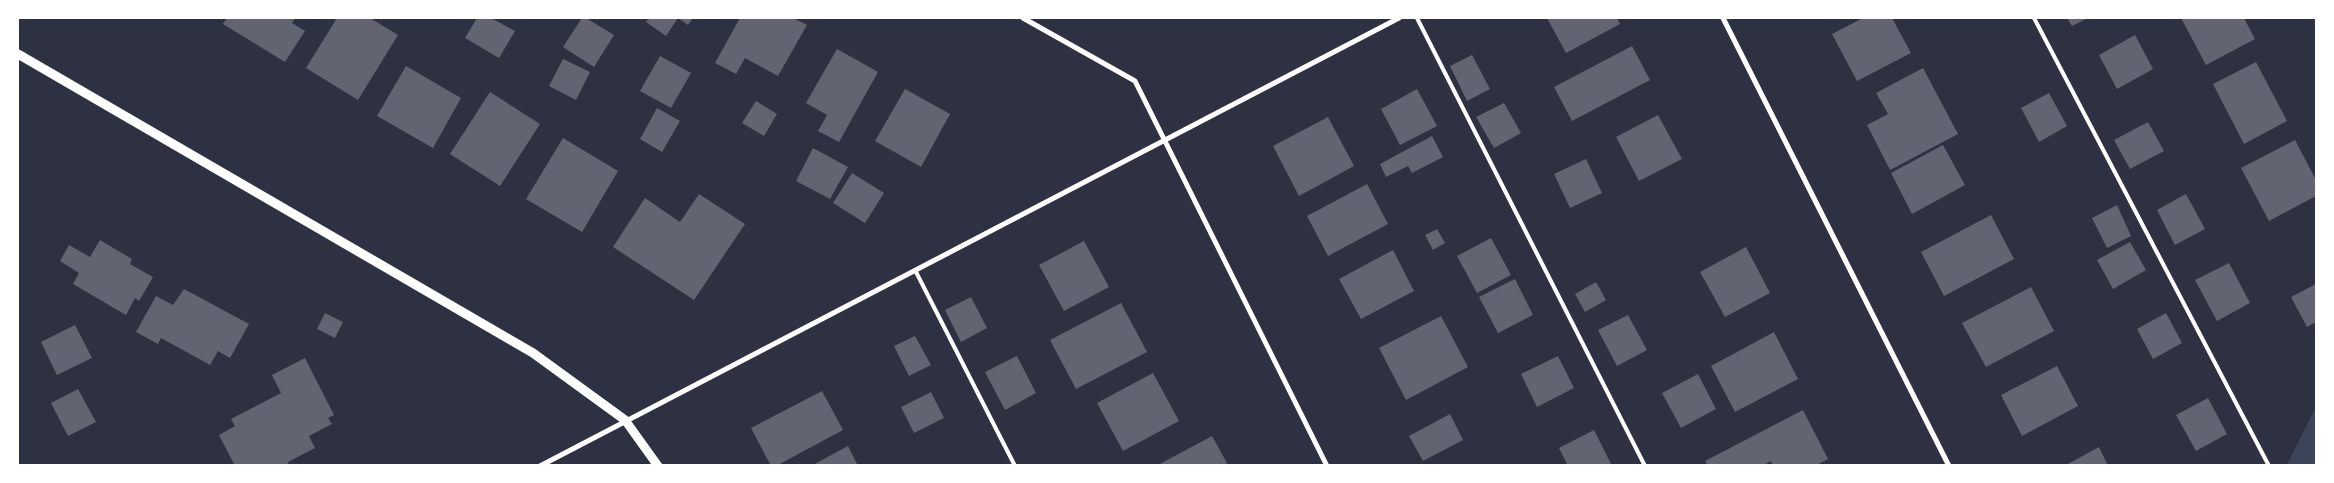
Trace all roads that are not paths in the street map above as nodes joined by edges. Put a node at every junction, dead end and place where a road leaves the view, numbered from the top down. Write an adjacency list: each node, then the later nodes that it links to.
1 (1023, 18): 7 (street)
2 (1399, 18): 7 (street)
3 (1418, 18): 14 (lane)
4 (1723, 18): 15 (street)
5 (2034, 18): 16 (lane)
6 (18, 54): 9 (street)
7 (1165, 141): 8 (street); 13 (street)
8 (915, 270): 9 (street); 12 (lane)
9 (626, 420): 10 (street); 11 (street)
10 (540, 466)
11 (658, 466)
12 (1015, 466)
13 (1327, 466)
14 (1645, 466)
15 (1948, 466)
16 (2269, 466)

